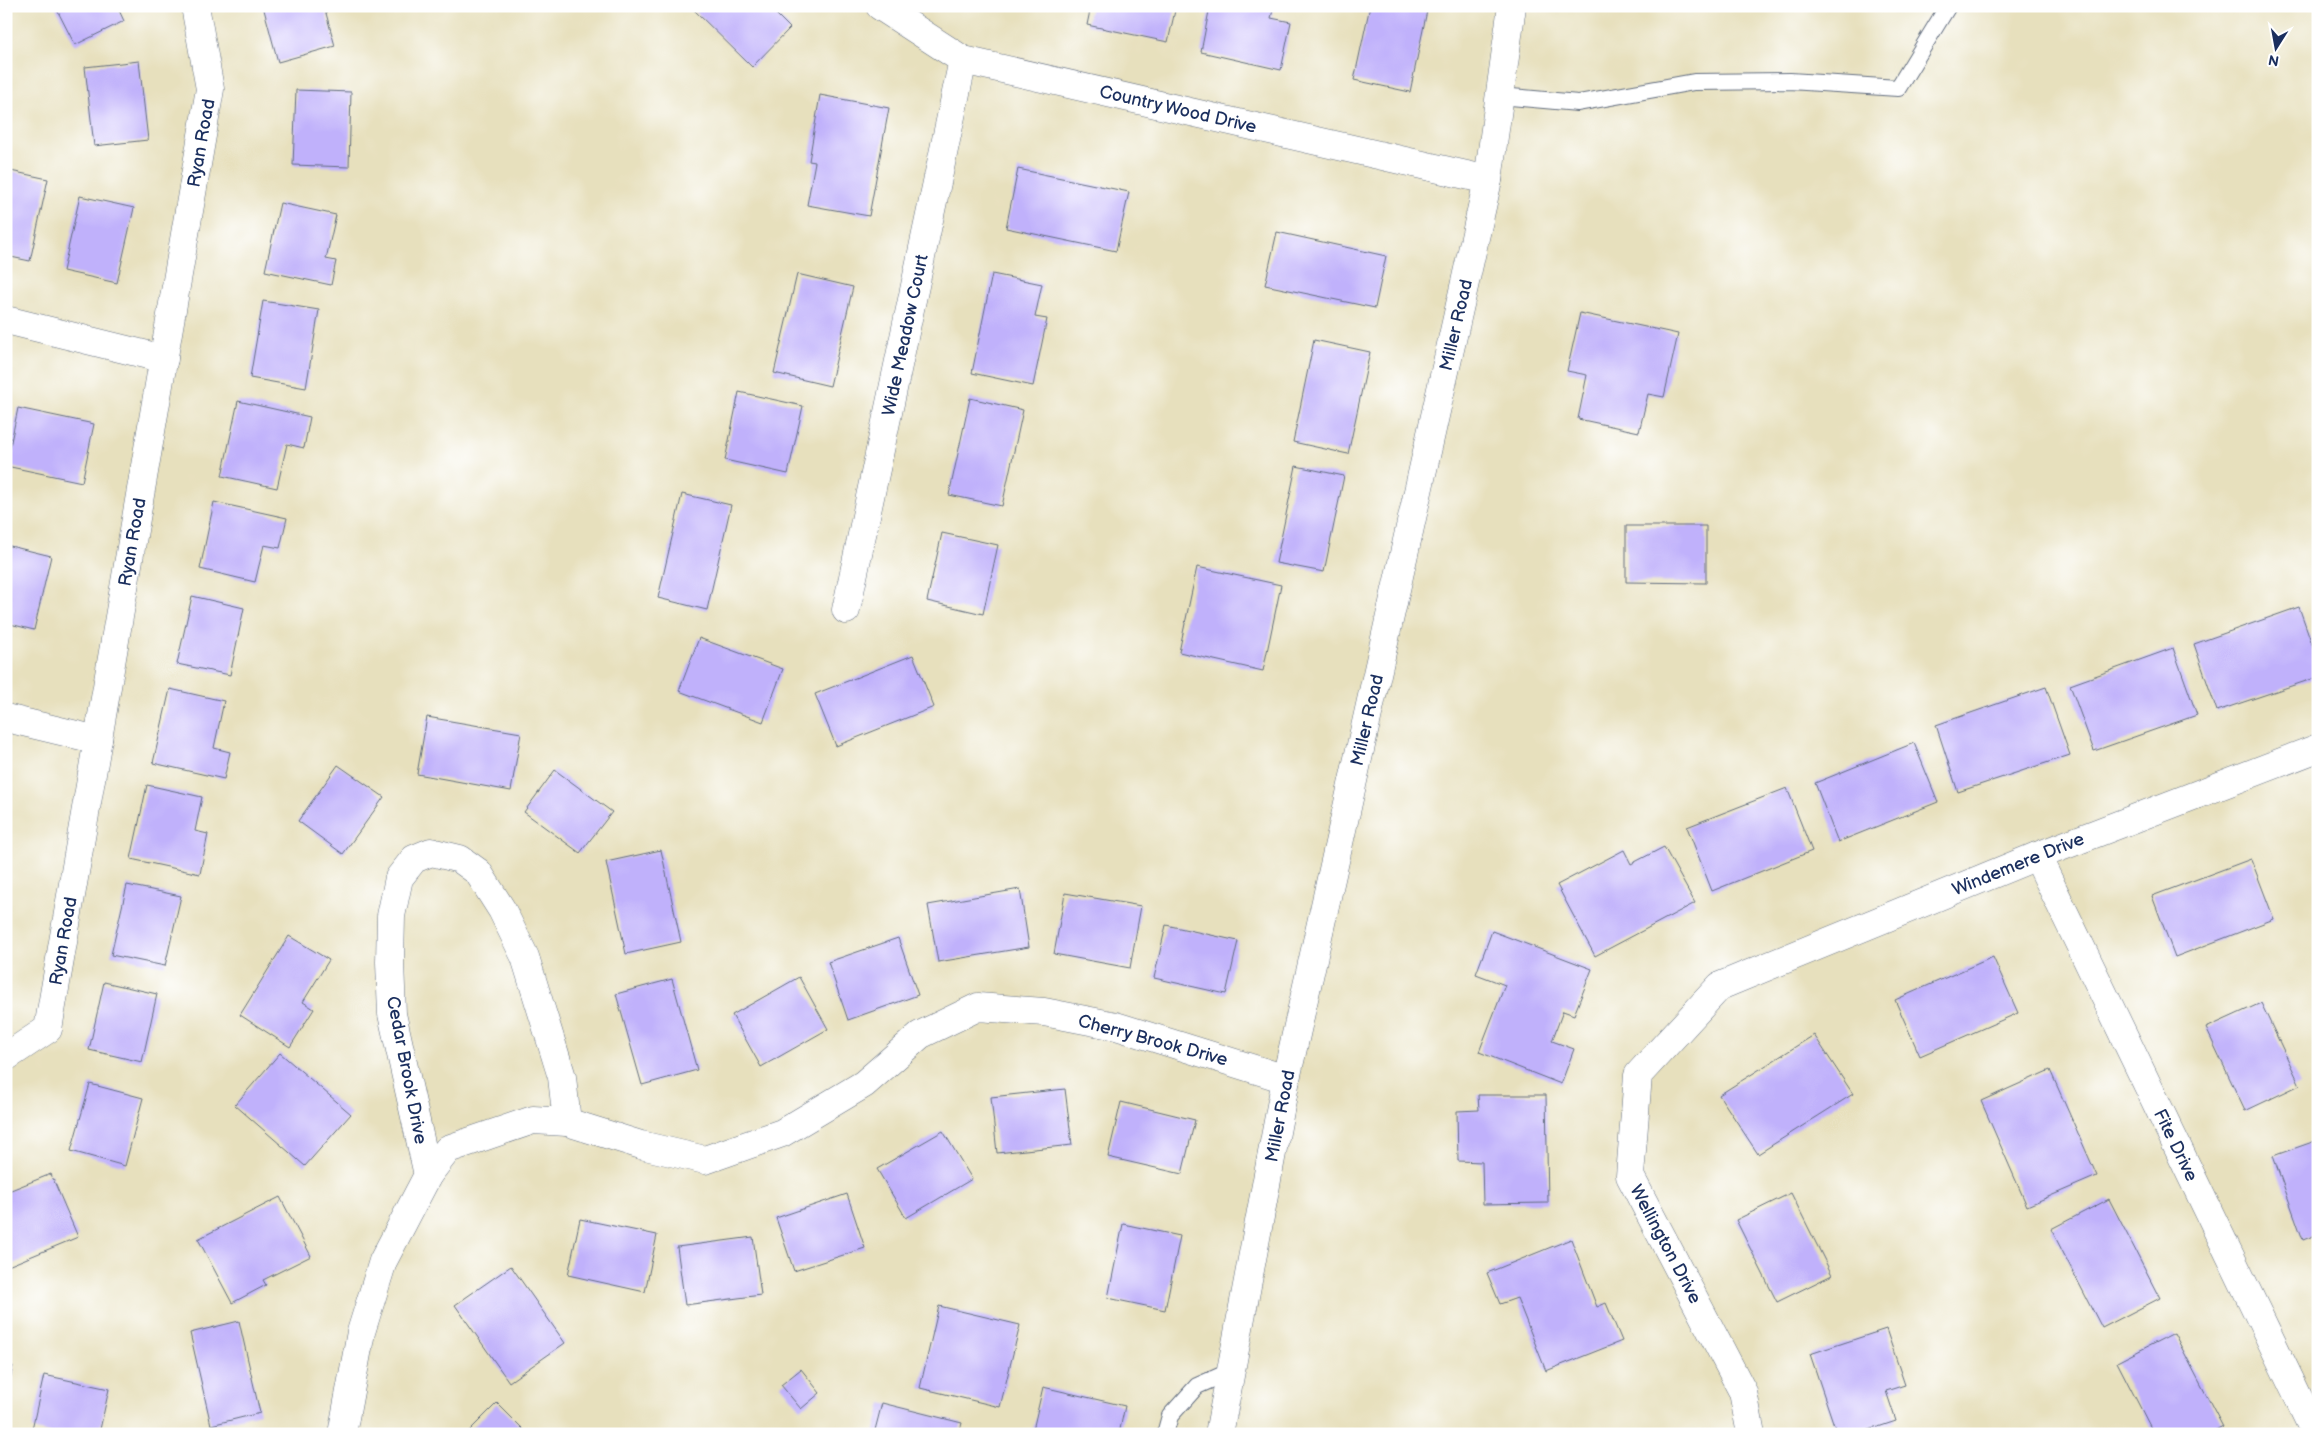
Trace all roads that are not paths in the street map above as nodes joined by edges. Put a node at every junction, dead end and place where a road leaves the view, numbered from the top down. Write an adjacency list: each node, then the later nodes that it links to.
1 (195, 6): 9 (street, Ryan Road)
2 (880, 6): 5 (street, Country Wood Drive)
3 (1512, 6): 6 (street, Miller Road)
4 (1948, 6): 6 (lane)
5 (963, 60): 7 (street, Country Wood Drive); 10 (street, Wide Meadow Court)
6 (1500, 96): 7 (street, Miller Road)
7 (1488, 180): 17 (street, Miller Road)
8 (6, 320): 9 (street)
9 (164, 359): 12 (street, Ryan Road)
10 (846, 610)
11 (6, 718): 12 (street)
12 (98, 740): 16 (street, Ryan Road)
13 (2318, 748): 14 (street, Windemere Drive)
14 (2037, 856): 15 (street, Windemere Drive); 25 (street, Fite Drive)
15 (1720, 986): 24 (street, Wellington Drive)
16 (6, 1057)
17 (1286, 1079): 18 (street, Cherry Brook Drive); 20 (street, Miller Road)
18 (567, 1122): 19 (street, Cherry Brook Drive); 19 (street, Cedar Brook Drive)
19 (428, 1175): 21 (street, Cherry Brook Drive)
20 (1231, 1372): 22 (lane); 23 (street, Miller Road)
21 (342, 1434)
22 (1165, 1434)
23 (1219, 1434)
24 (1752, 1434)
25 (2316, 1434)

